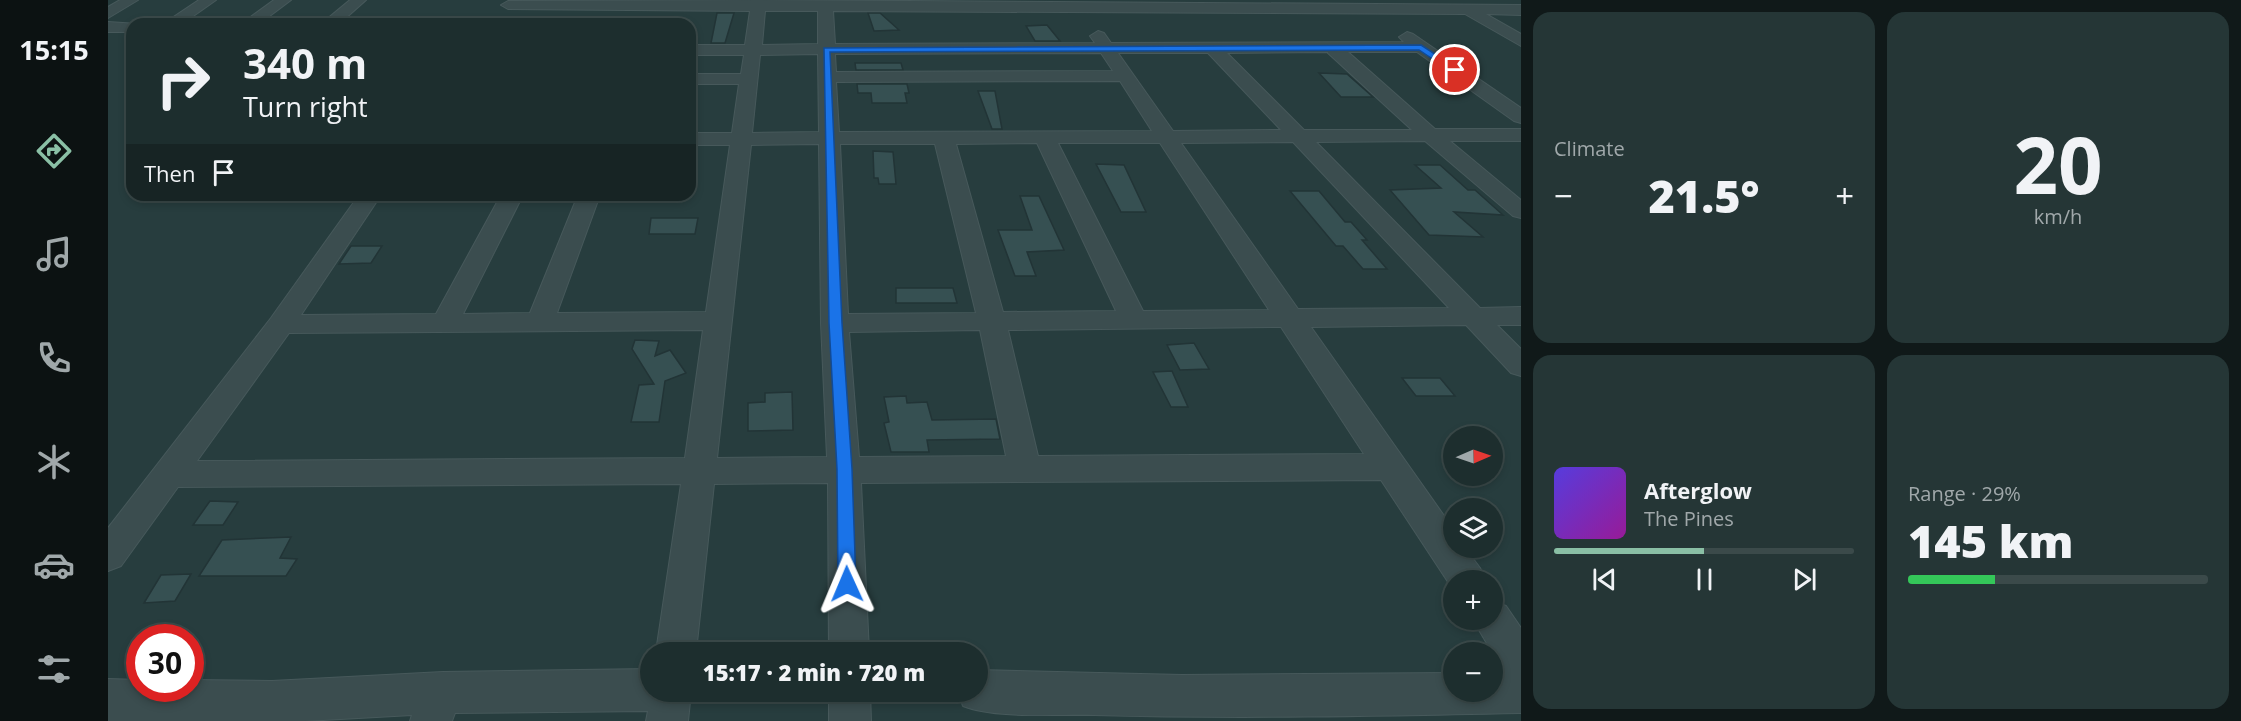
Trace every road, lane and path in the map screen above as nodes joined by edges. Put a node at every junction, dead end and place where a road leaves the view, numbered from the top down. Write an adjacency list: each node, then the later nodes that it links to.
1 (131, 0): 18 (street)
2 (209, 0): 19 (street)
3 (284, 0): 20 (street)
4 (359, 0): 21 (street)
5 (1451, 0): 16 (street)
6 (758, 3): 7 (street); 10 (street); 30 (street)
7 (825, 3): 8 (street); 31 (street)
8 (915, 3): 9 (street); 32 (street)
9 (1015, 3): 11 (street)
10 (578, 5): 15 (street); 22 (street)
11 (1094, 5): 12 (street); 33 (street)
12 (1194, 5): 13 (street)
13 (1276, 5): 14 (street)
14 (1360, 5): 16 (street); 27 (street)
15 (506, 6)
16 (1468, 10): 17 (street); 25 (street)
17 (1521, 10)
18 (108, 13)
19 (180, 18)
20 (258, 18)
21 (336, 18)
22 (570, 18)
23 (108, 27): 24 (street)
24 (126, 27)
25 (1521, 40)
26 (696, 46): 30 (street)
27 (1421, 47): 29 (street); 39 (street)
28 (1214, 49): 29 (street); 33 (street); 42 (street)
29 (1334, 49): 43 (street)
30 (752, 50): 31 (street); 38 (street)
31 (826, 50): 32 (street); 35 (street)
32 (929, 50): 33 (street); 36 (street)
33 (1107, 50): 34 (street)
34 (1124, 76): 36 (street); 41 (street)
35 (827, 77): 36 (street); 45 (street)
36 (937, 77)
37 (696, 79): 38 (street)
38 (748, 79): 44 (street)
39 (1521, 117)
40 (1521, 135): 43 (street)
41 (1165, 136): 42 (street); 47 (street); 55 (street)
42 (1296, 136): 43 (street); 53 (street)
43 (1431, 136): 52 (street)
44 (741, 138): 45 (street); 48 (street); 57 (street)
45 (829, 138): 46 (street); 60 (street)
46 (944, 138): 47 (street); 58 (street)
47 (1046, 138): 56 (street)
48 (696, 139)
49 (366, 201): 61 (street)
50 (509, 201): 62 (street)
51 (588, 201): 59 (street)
52 (1521, 211)
53 (1473, 316): 54 (street); 55 (street); 63 (street)
54 (1521, 316)
55 (1288, 318): 56 (street); 64 (street)
56 (1134, 320): 58 (street)
57 (718, 321): 59 (street); 67 (street)
58 (992, 321): 60 (street); 65 (street)
59 (540, 322): 62 (street)
60 (835, 323): 66 (street)
61 (281, 324): 62 (street); 68 (street)
62 (444, 324)
63 (1521, 366)
64 (1392, 467): 65 (street); 70 (street)
65 (1025, 468): 66 (street)
66 (844, 469): 67 (street); 73 (street)
67 (699, 472): 68 (street); 72 (street)
68 (168, 474): 69 (street)
69 (108, 555)
70 (1460, 570)
71 (1499, 630): 74 (street)
72 (677, 642)
73 (849, 642)
74 (1521, 662)
75 (640, 691): 81 (street)
76 (988, 692): 82 (street)
77 (1521, 692): 83 (street)
78 (108, 700): 84 (street)
79 (670, 702): 85 (street)
80 (850, 702): 86 (street)
81 (437, 707): 84 (street)
82 (1108, 709): 83 (street)
83 (1306, 710)
84 (267, 712)
85 (667, 721)
86 (850, 721)

